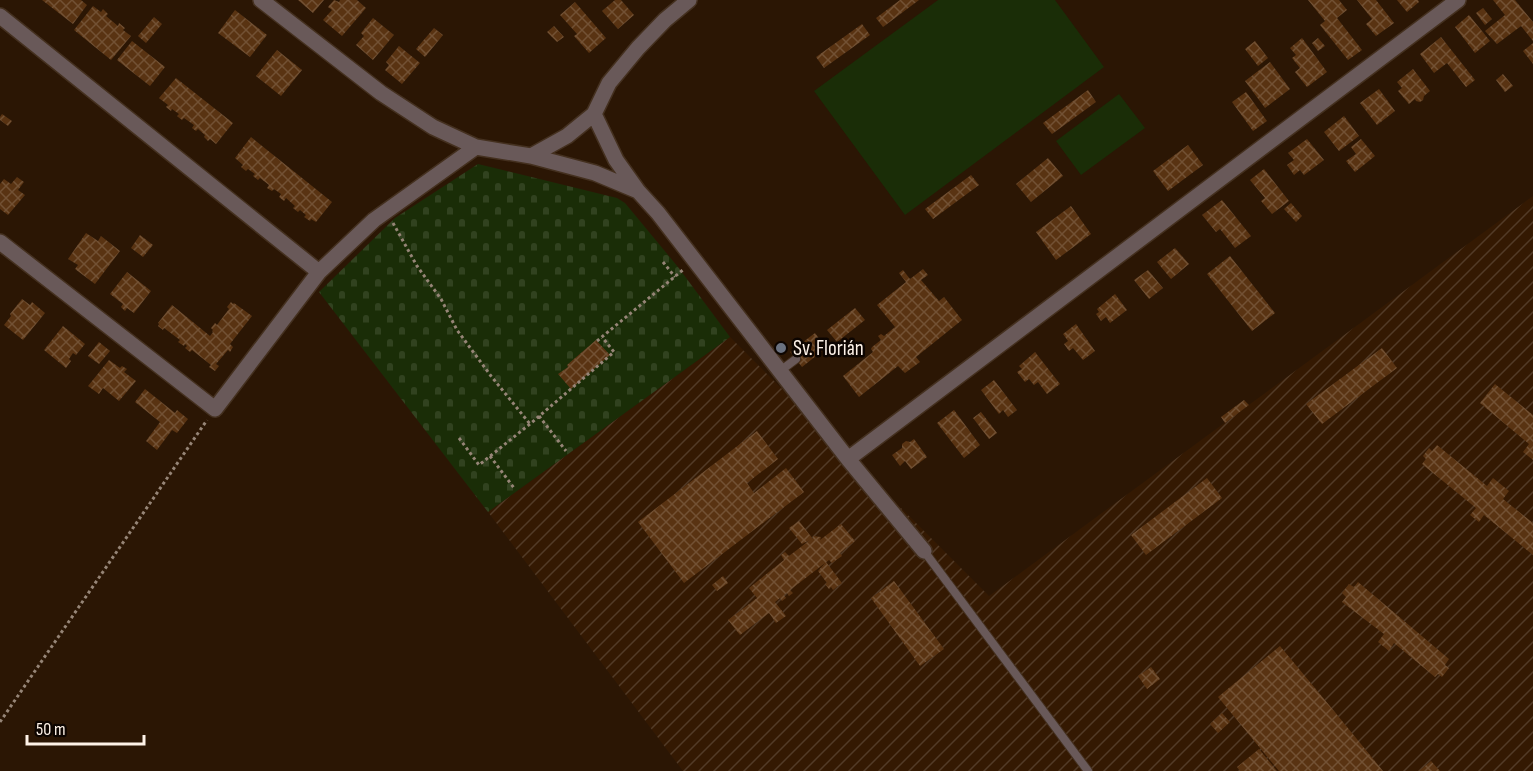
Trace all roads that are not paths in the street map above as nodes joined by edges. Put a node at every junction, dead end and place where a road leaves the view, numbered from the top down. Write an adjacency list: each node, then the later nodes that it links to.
1 (261, 0): 6 (street)
2 (689, 0): 5 (street)
3 (1458, 0): 13 (street)
4 (0, 16): 10 (street)
5 (594, 114): 7 (street); 8 (street)
6 (476, 147): 7 (street); 10 (street)
7 (531, 156): 8 (street)
8 (638, 191): 12 (street)
9 (0, 242): 10 (street)
10 (319, 272)
11 (796, 359): 12 (lane)
12 (780, 371): 13 (street)
13 (848, 459): 14 (street)
14 (924, 551): 15 (lane)
15 (1088, 771)

